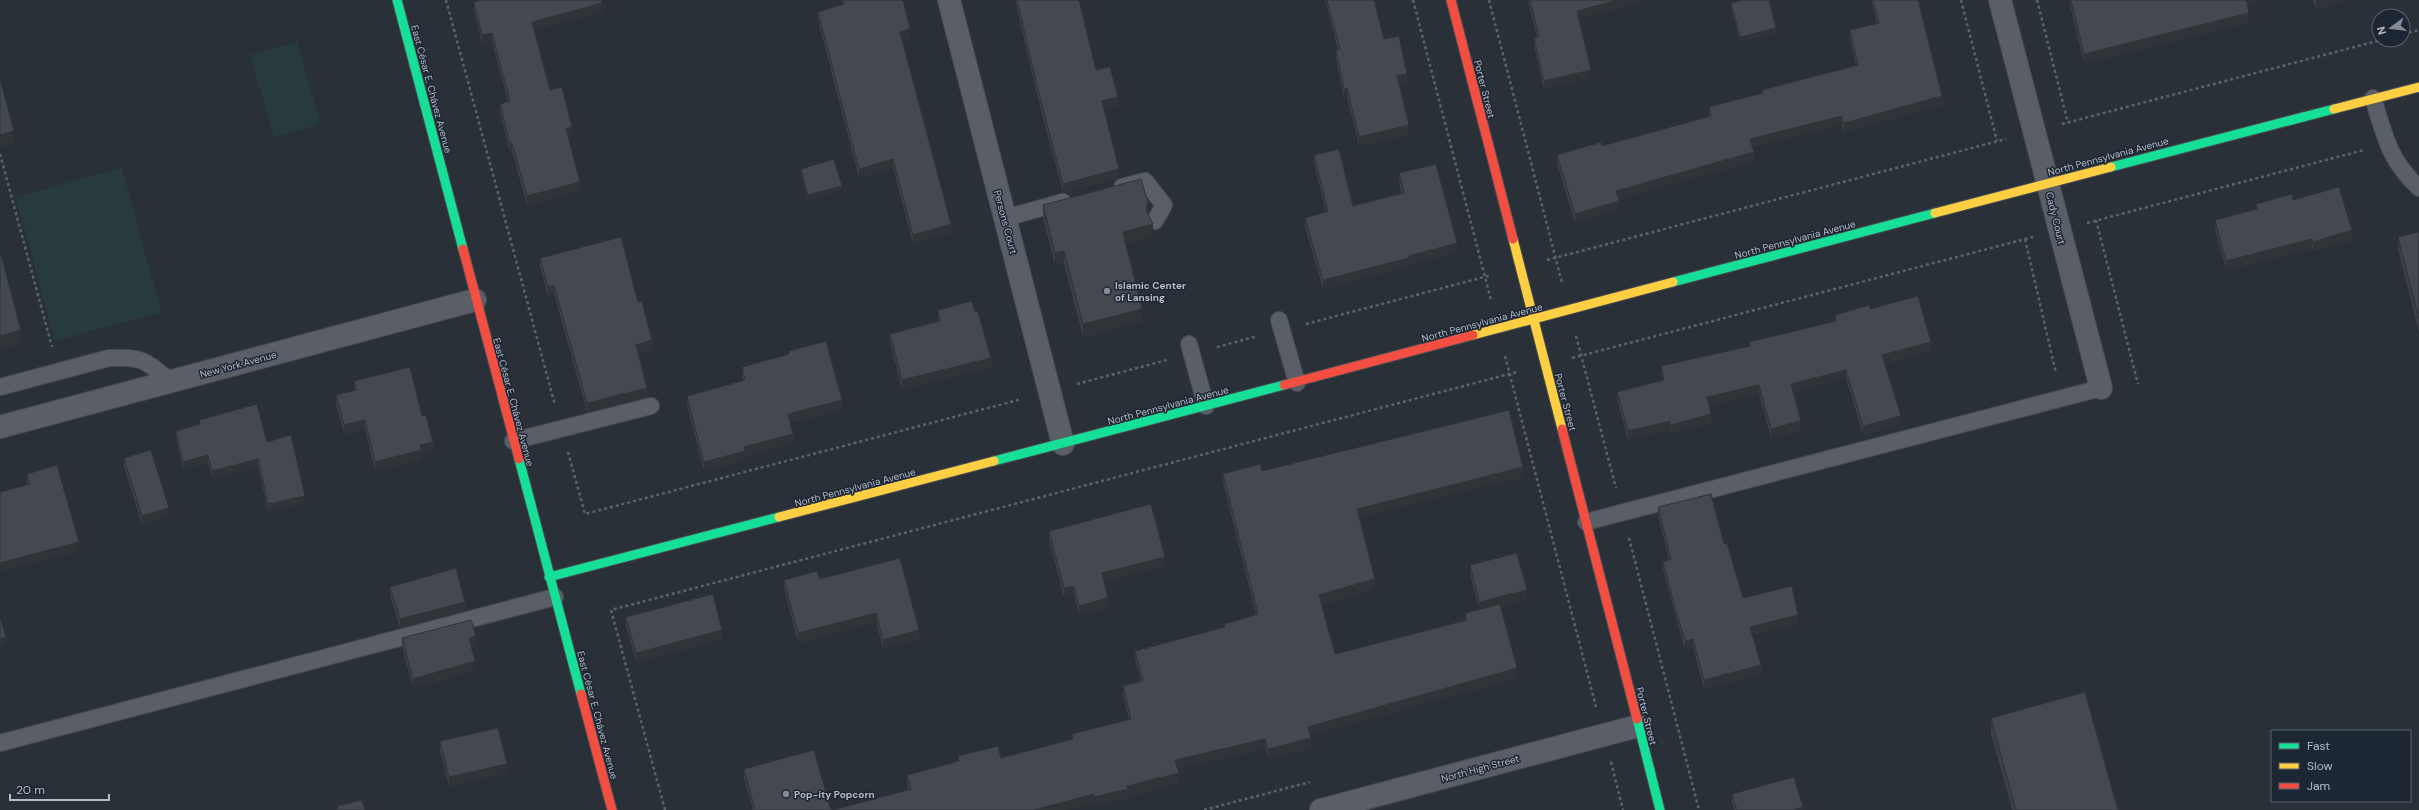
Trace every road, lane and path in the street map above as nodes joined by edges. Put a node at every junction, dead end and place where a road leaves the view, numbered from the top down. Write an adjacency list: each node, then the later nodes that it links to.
1 (397, 0): 30 (street, East César E. Chávez Avenue)
2 (446, 0): 50 (path)
3 (949, 0): 22 (street, Persons Court)
4 (1413, 0): 29 (path)
5 (1451, 0): 28 (street, Porter Street)
6 (1489, 0): 27 (path)
7 (1961, 0): 15 (path)
8 (2000, 0): 14 (street, Cady Court)
9 (2037, 0): 13 (path)
10 (2371, 43): 13 (path)
11 (2419, 86): 12 (street, North Pennsylvania Avenue)
12 (2373, 98): 16 (lane); 18 (street, North Pennsylvania Avenue)
13 (2068, 123): 14 (path)
14 (2034, 132): 15 (path); 18 (street, Cady Court)
15 (1997, 141): 27 (path)
16 (2387, 144): 19 (lane); 23 (path)
17 (0, 154): 36 (path)
18 (2047, 183): 25 (street, Cady Court); 31 (street, North Pennsylvania Avenue)
19 (2419, 188)
20 (1107, 191): 24 (lane)
21 (1078, 198): 22 (lane)
22 (1004, 218): 45 (street, Persons Court)
23 (2096, 220): 25 (path); 42 (path)
24 (1155, 221)
25 (2059, 230): 26 (path); 44 (street, Cady Court)
26 (2025, 239): 37 (path); 46 (path)
27 (1556, 258): 28 (path); 31 (path)
28 (1520, 267): 29 (path); 32 (street, Porter Street)
29 (1485, 277): 33 (path); 34 (path)
30 (475, 300): 40 (street, New York Avenue); 51 (street, East César E. Chávez Avenue)
31 (1569, 310): 32 (street, North Pennsylvania Avenue); 37 (path)
32 (1533, 319): 34 (street, North Pennsylvania Avenue); 38 (street, Porter Street)
33 (1280, 325): 35 (path); 41 (lane)
34 (1498, 330): 39 (path); 41 (street, North Pennsylvania Avenue)
35 (1191, 349): 45 (path); 48 (lane)
36 (54, 353)
37 (1581, 355): 38 (path); 53 (path)
38 (1545, 365): 39 (path); 54 (street, Porter Street)
39 (1510, 374): 58 (path); 61 (path)
40 (171, 382): 43 (lane); 49 (street, New York Avenue)
41 (1297, 383): 48 (street, North Pennsylvania Avenue)
42 (2138, 384)
43 (0, 387)
44 (2101, 388): 46 (lane)
45 (1050, 392): 50 (path); 52 (street, Persons Court)
46 (2062, 398): 53 (lane)
47 (651, 406): 50 (lane)
48 (1206, 406): 52 (street, North Pennsylvania Avenue)
49 (0, 427)
50 (562, 429): 51 (lane)
51 (513, 441): 55 (street, East César E. Chávez Avenue)
52 (1063, 444): 55 (street, North Pennsylvania Avenue)
53 (1622, 513): 54 (lane); 65 (path)
54 (1586, 522): 57 (street, Porter Street)
55 (549, 578): 56 (street, East César E. Chávez Avenue)
56 (555, 597): 59 (lane); 60 (street, East César E. Chávez Avenue)
57 (1638, 726): 58 (street, North High Street); 64 (street, Porter Street)
58 (1603, 735): 62 (street, North High Street); 63 (path)
59 (0, 743)
60 (612, 810)
61 (665, 810)
62 (1321, 810)
63 (1623, 810)
64 (1660, 810)
65 (1699, 810)

